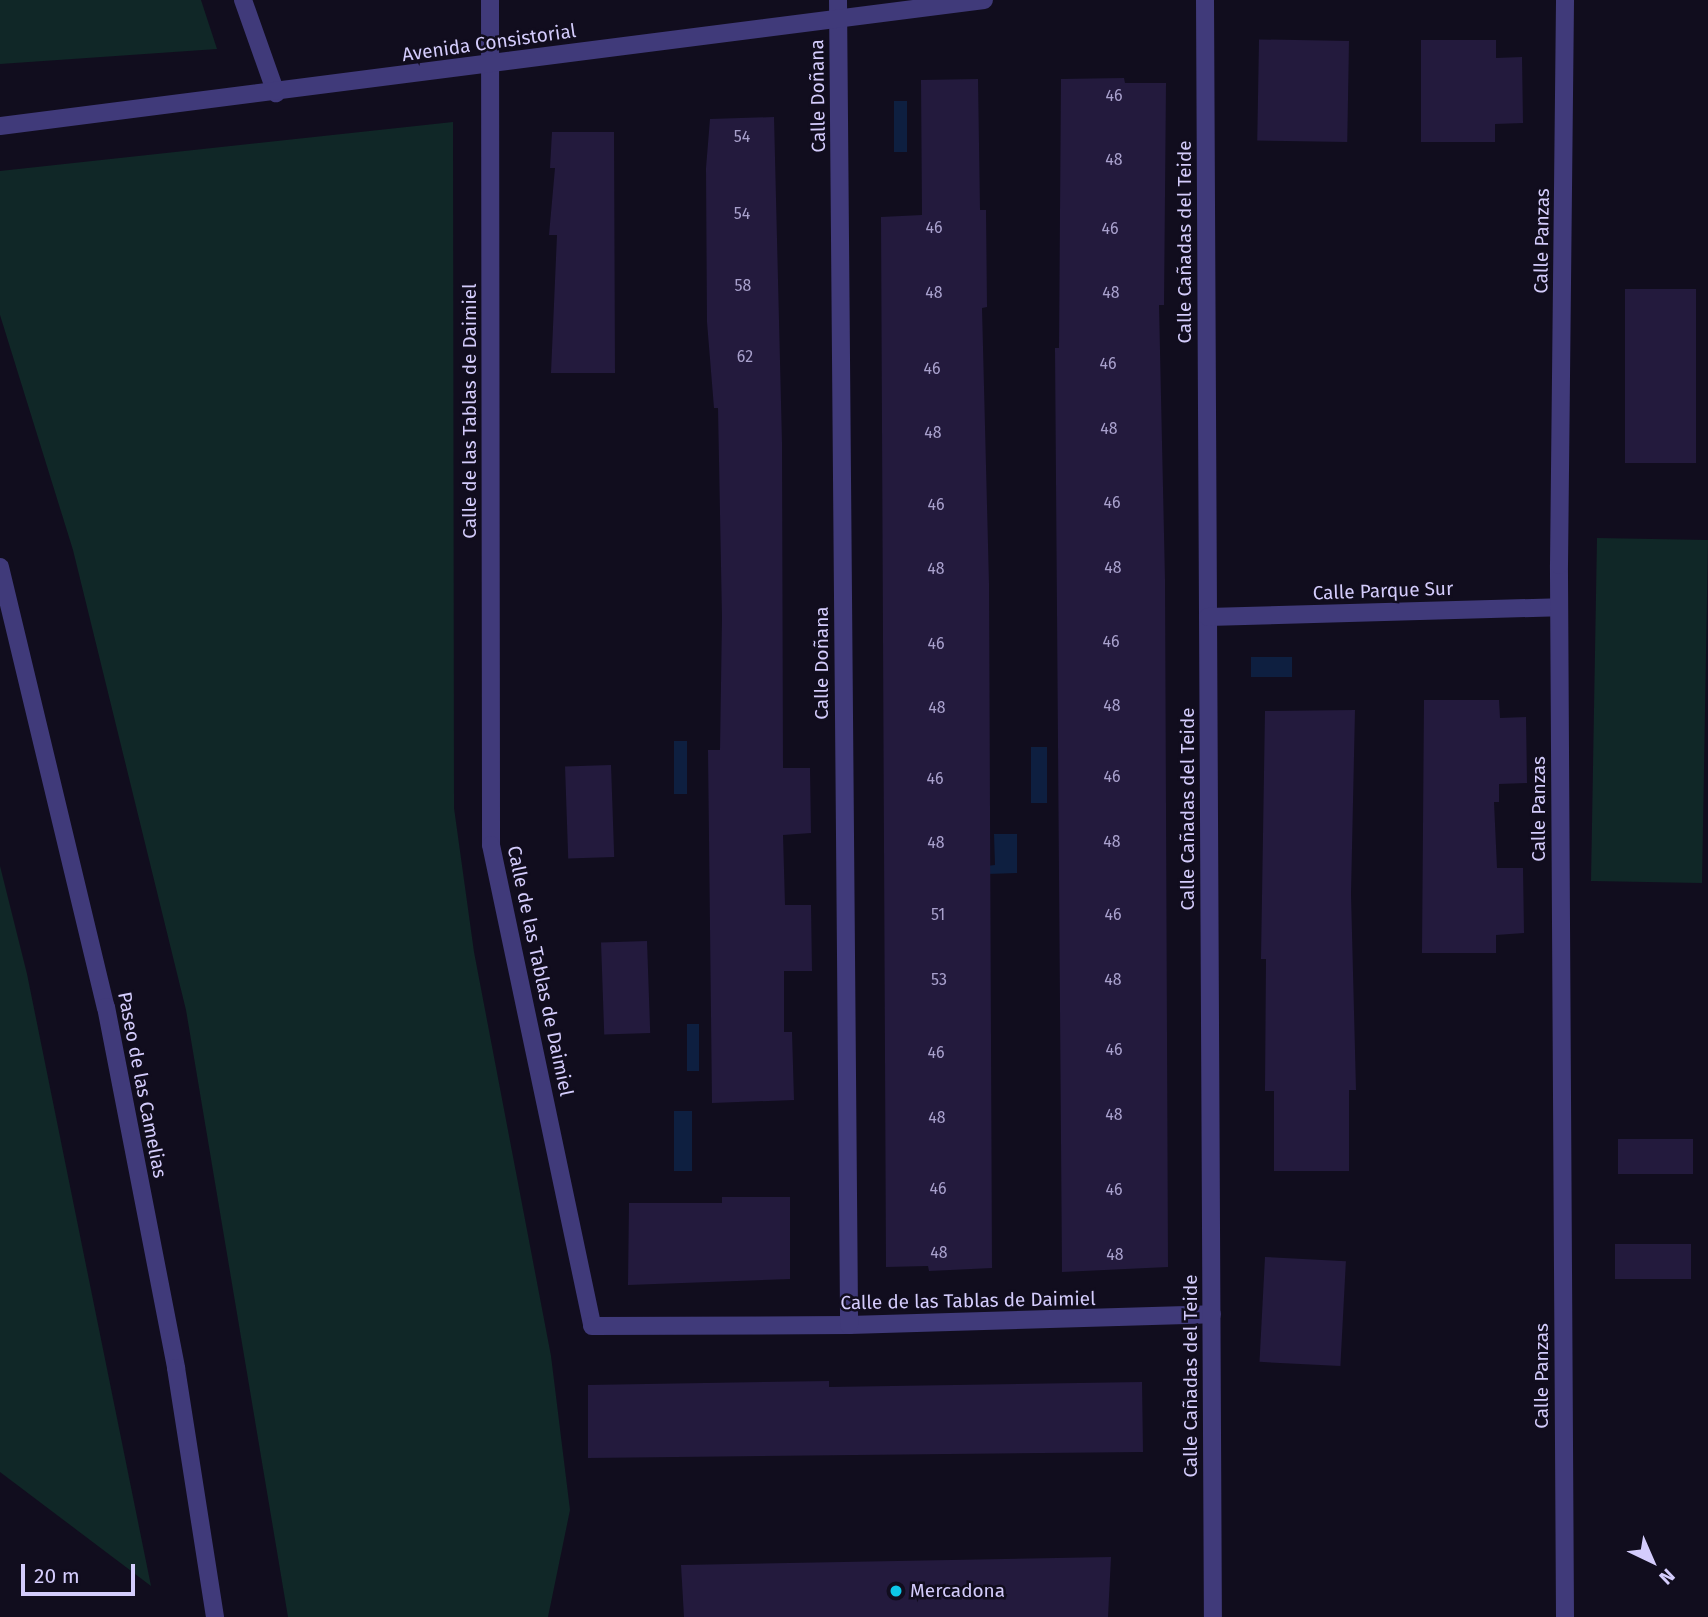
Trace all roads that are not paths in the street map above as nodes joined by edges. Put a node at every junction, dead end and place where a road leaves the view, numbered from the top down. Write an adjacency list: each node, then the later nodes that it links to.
1 (243, 0): 8 (street)
2 (490, 0): 7 (street, Calle de las Tablas de Daimiel)
3 (984, 0): 6 (street, Avenida Consistorial)
4 (1205, 0): 12 (street, Calle Cañadas del Teide)
5 (1565, 0): 11 (street, Calle Panzas)
6 (838, 8): 7 (street, Avenida Consistorial); 14 (street, Calle Doñana)
7 (490, 64): 8 (street, Avenida Consistorial); 14 (street, Calle de las Tablas de Daimiel)
8 (276, 93): 9 (street, Avenida Consistorial)
9 (0, 126)
10 (0, 567): 15 (street, Paseo de las Camelias)
11 (1559, 607): 12 (street, Calle Parque Sur); 17 (street, Calle Panzas)
12 (1208, 617): 13 (street, Calle Cañadas del Teide)
13 (1212, 1314): 14 (street, Calle de las Tablas de Daimiel); 16 (street, Calle Cañadas del Teide)
14 (849, 1325)
15 (215, 1617)
16 (1213, 1617)
17 (1565, 1617)

